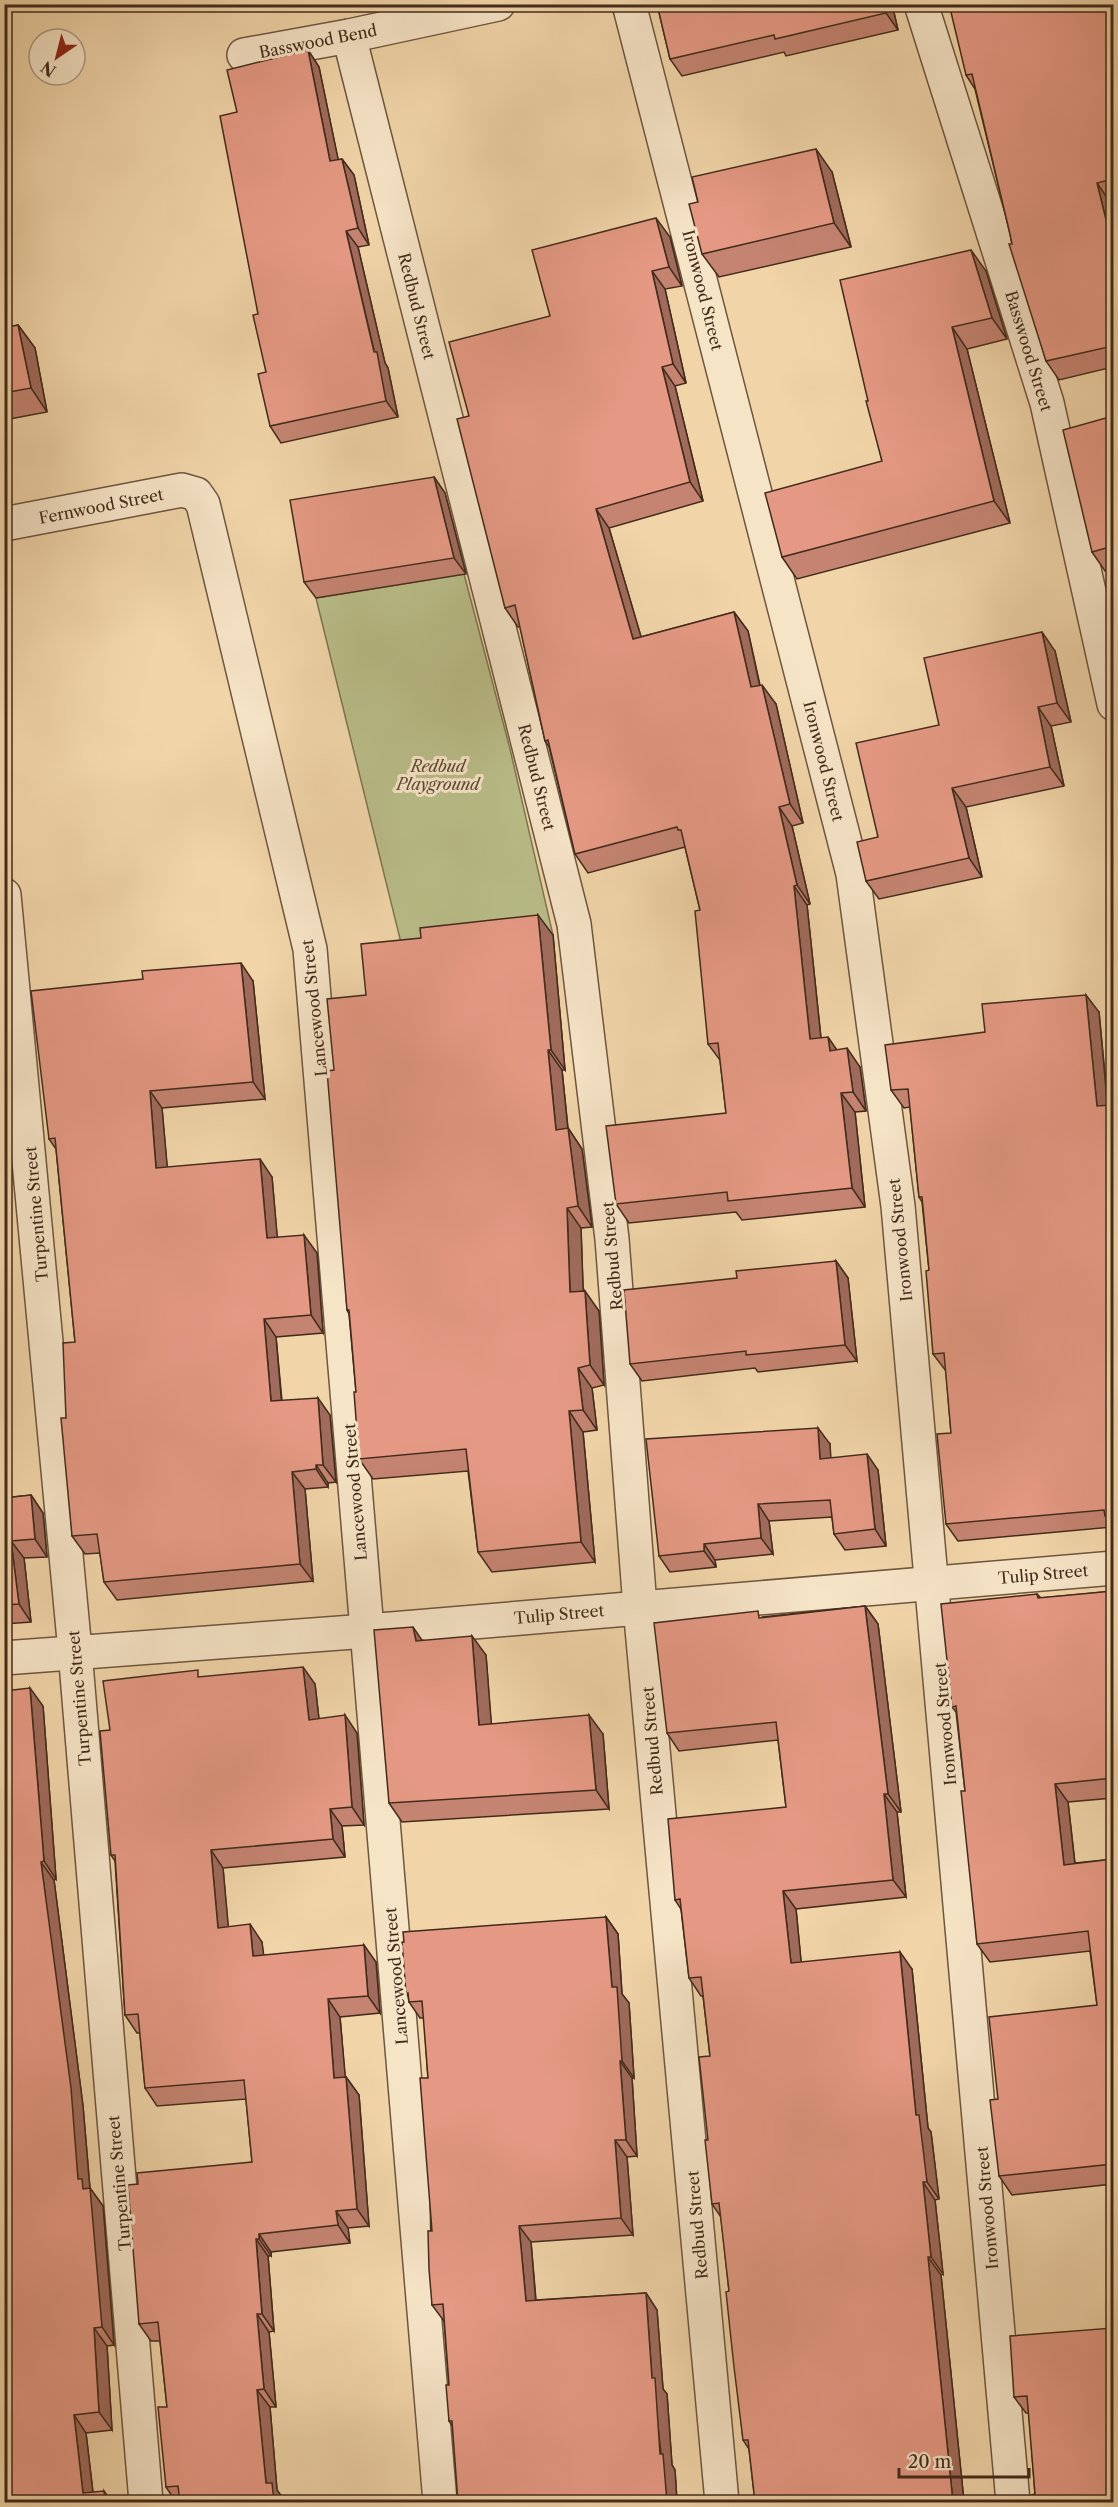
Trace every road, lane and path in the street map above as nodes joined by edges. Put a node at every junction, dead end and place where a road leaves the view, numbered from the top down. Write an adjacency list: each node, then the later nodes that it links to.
1 (498, 4): 4 (street, Basswood Bend)
2 (629, 4): 11 (street, Ironwood Street)
3 (921, 4): 8 (street, Basswood Street)
4 (349, 36): 5 (street, Basswood Bend); 12 (street, Redbud Street)
5 (244, 55)
6 (196, 494): 7 (street, Fernwood Street); 13 (street, Lancewood Street)
7 (4, 525)
8 (1113, 704)
9 (4, 895): 14 (street, Turpentine Street)
10 (1113, 1568): 11 (street, Tulip Street)
11 (932, 1583): 12 (street, Tulip Street); 19 (street, Ironwood Street)
12 (640, 1607): 13 (street, Tulip Street); 18 (street, Redbud Street)
13 (367, 1630): 14 (street, Tulip Street); 17 (street, Lancewood Street)
14 (75, 1651): 15 (street, Tulip Street); 16 (street, Turpentine Street)
15 (4, 1658)
16 (146, 2502)
17 (440, 2502)
18 (722, 2502)
19 (1013, 2502)

